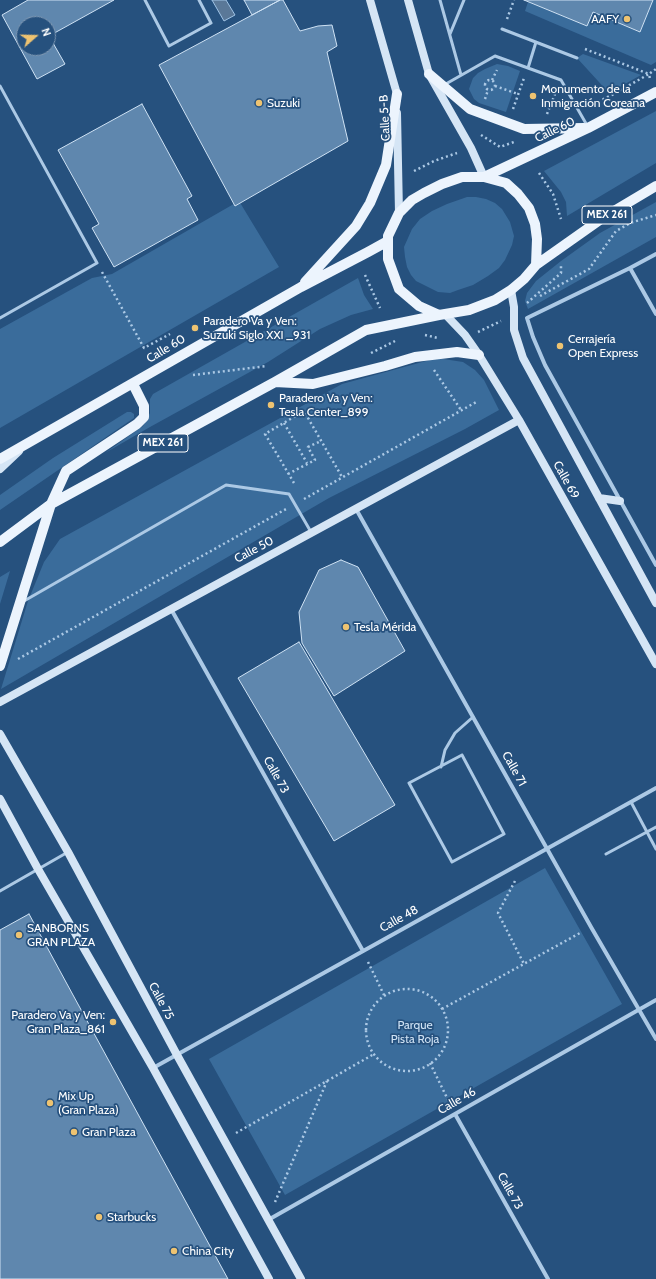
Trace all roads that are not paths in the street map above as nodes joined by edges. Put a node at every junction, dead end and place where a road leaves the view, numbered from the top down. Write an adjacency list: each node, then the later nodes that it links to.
1 (145, 0): 2 (lane)
2 (199, 0)
3 (370, 0): 17 (street, Calle 5-B)
4 (408, 0): 12 (street)
5 (440, 0): 8 (lane)
6 (464, 0): 8 (lane)
7 (502, 29): 9 (lane)
8 (450, 34): 13 (lane)
9 (536, 42): 10 (lane); 11 (lane)
10 (577, 58)
11 (528, 68): 13 (lane); 18 (lane)
12 (429, 74): 15 (main road); 19 (street)
13 (461, 75): 15 (lane)
14 (0, 86): 30 (lane)
15 (442, 86): 18 (main road)
16 (655, 92): 18 (main road, Calle 60)
17 (397, 94): 21 (street, Calle 5-B); 26 (main road)
18 (588, 128): 19 (main road, Calle 60)
19 (484, 177): 21 (main road); 24 (main road)
20 (656, 186): 24 (main road, MEX 261)
21 (399, 213): 22 (main road)
22 (388, 240): 26 (main road, Calle 60); 29 (main road)
23 (656, 254): 25 (street)
24 (536, 265): 27 (main road)
25 (630, 268): 28 (street); 39 (street)
26 (301, 287): 33 (main road, Calle 60)
27 (511, 290): 29 (main road); 38 (street, Calle 69)
28 (656, 314)
29 (442, 315): 31 (street, Calle 69); 32 (main road, MEX 261)
30 (0, 318)
31 (479, 355): 32 (main road); 34 (street, Calle 69)
32 (275, 382): 40 (main road, MEX 261)
33 (133, 384): 35 (main road, Calle 60); 40 (main road)
34 (519, 420): 41 (street, Calle 50); 48 (street, Calle 69)
35 (26, 445): 36 (main road, Calle 60); 37 (street)
36 (0, 459)
37 (0, 469)
38 (599, 498): 39 (street); 45 (street, Calle 69)
39 (620, 501): 44 (street)
40 (51, 504): 43 (main road, MEX 261); 46 (main road)
41 (356, 509): 42 (street, Calle 50); 51 (street, Calle 71)
42 (312, 533): 46 (lane); 47 (street, Calle 50)
43 (0, 542)
44 (656, 564)
45 (655, 598)
46 (19, 604): 49 (main road)
47 (171, 609): 50 (street, Calle 50); 65 (street, Calle 73)
48 (656, 664)
49 (0, 666)
50 (0, 702)
51 (473, 717): 53 (lane); 59 (street, Calle 71)
52 (0, 734): 61 (street, Calle 75)
53 (441, 766): 53 (lane)
54 (656, 788): 56 (street, Calle 48)
55 (0, 799): 63 (street)
56 (631, 802): 58 (lane); 59 (street, Calle 48)
57 (656, 827): 58 (lane)
58 (647, 832): 60 (lane); 62 (lane)
59 (547, 848): 65 (street, Calle 48); 67 (street, Calle 71)
60 (656, 849)
61 (68, 852): 63 (lane); 69 (street, Calle 75)
62 (606, 854)
63 (38, 869): 64 (lane); 70 (street)
64 (0, 891)
65 (363, 951): 69 (street, Calle 48)
66 (656, 1000): 67 (street, Calle 46)
67 (639, 1009): 68 (street, Calle 71); 71 (street, Calle 46)
68 (656, 1039)
69 (177, 1055): 70 (street, Calle 48); 72 (street, Calle 75)
70 (153, 1068): 73 (street)
71 (455, 1114): 72 (street, Calle 46); 75 (street, Calle 73)
72 (267, 1220): 74 (street, Calle 75)
73 (269, 1279)
74 (300, 1279)
75 (548, 1279)

